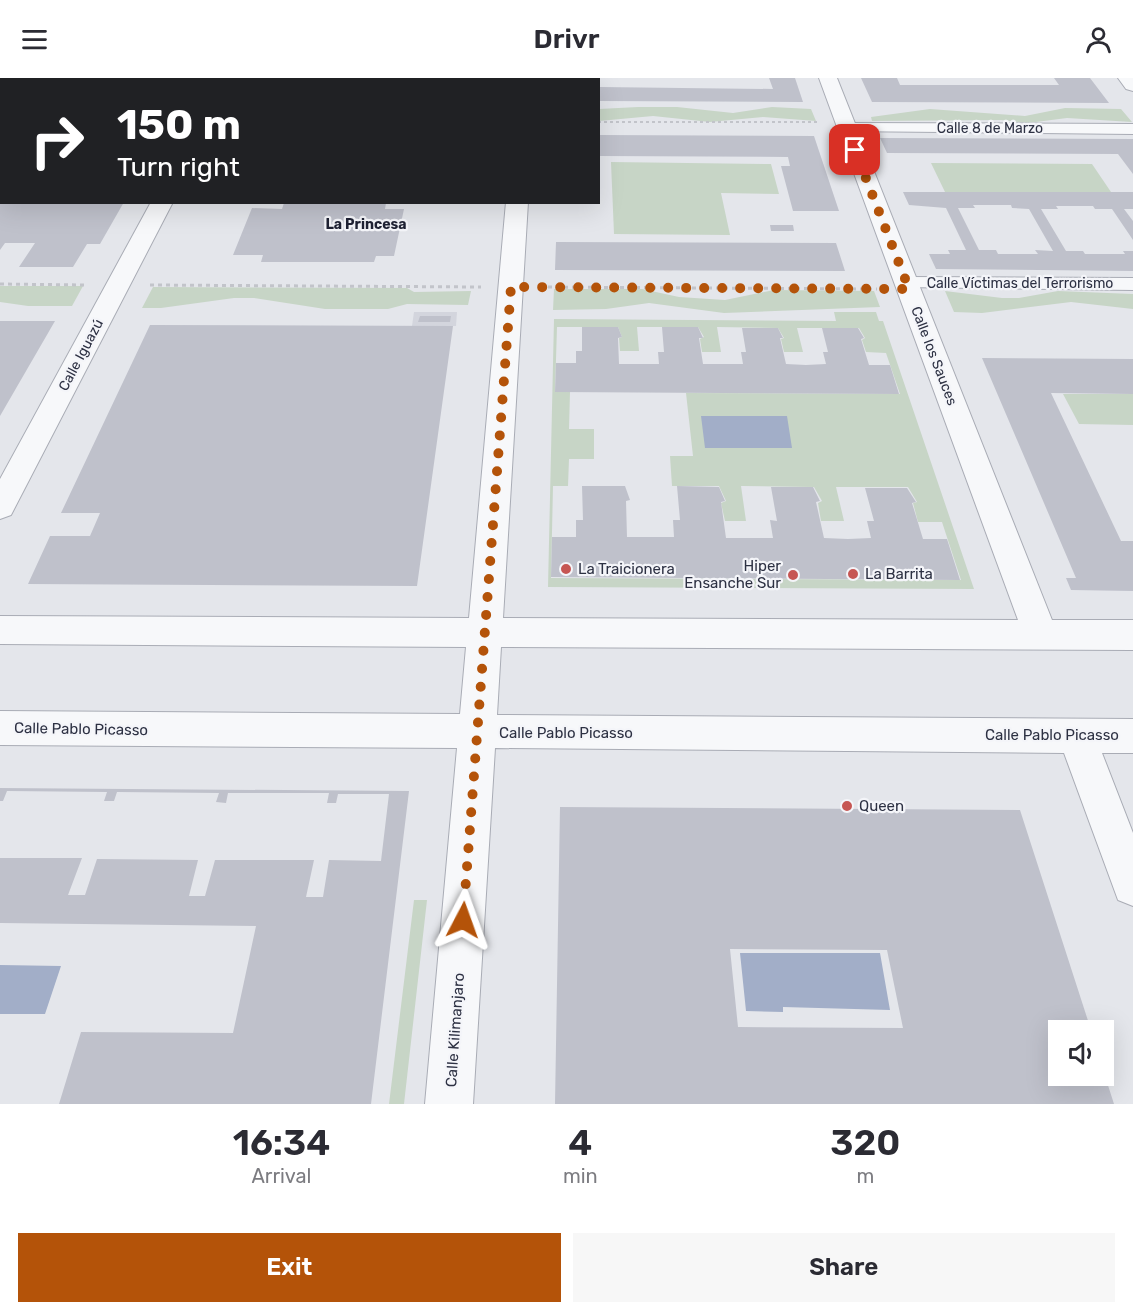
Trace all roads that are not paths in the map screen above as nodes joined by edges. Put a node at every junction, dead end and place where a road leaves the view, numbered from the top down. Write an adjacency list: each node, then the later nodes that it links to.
1 (828, 78): 4 (street, Calle los Sauces)
2 (1127, 78): 3 (street)
3 (1133, 85)
4 (846, 128): 5 (street, Calle 8 de Marzo); 9 (street, Calle los Sauces)
5 (1133, 129)
6 (161, 204): 10 (street, Calle Iguazú)
7 (517, 204): 12 (street, Calle Kilimanjaro)
8 (1133, 284): 9 (street, Calle Víctimas del Terrorismo)
9 (908, 286): 13 (street, Calle los Sauces)
10 (0, 507)
11 (0, 630): 12 (street)
12 (485, 631): 13 (street); 16 (street, Calle Kilimanjaro)
13 (1040, 634): 14 (street)
14 (1133, 635)
15 (0, 728): 16 (street, Calle Pablo Picasso)
16 (477, 732): 17 (street, Calle Pablo Picasso); 20 (street, Calle Kilimanjaro)
17 (1076, 735): 18 (street, Calle Pablo Picasso); 19 (street)
18 (1133, 736)
19 (1133, 885)
20 (449, 1104)

